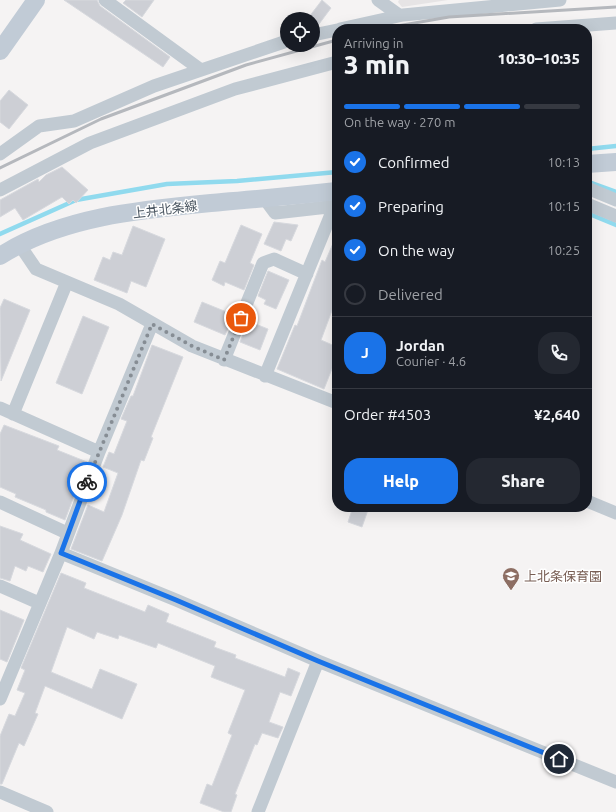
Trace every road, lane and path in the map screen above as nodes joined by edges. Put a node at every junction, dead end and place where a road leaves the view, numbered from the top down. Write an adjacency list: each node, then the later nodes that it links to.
1 (36, 0): 12 (main road)
2 (105, 0): 14 (street)
3 (378, 0): 5 (street)
4 (560, 0): 5 (street)
5 (399, 15): 7 (street)
6 (616, 23): 8 (street)
7 (361, 24)
8 (592, 25)
9 (332, 31): 10 (street)
10 (320, 34)
11 (280, 43): 14 (street)
12 (0, 51)
13 (332, 63): 18 (street)
14 (201, 70): 15 (street)
15 (0, 154)
16 (616, 162): 17 (main road)
17 (592, 164)
18 (0, 190)
19 (592, 190): 20 (street)
20 (616, 200)
21 (332, 201): 25 (main road, 上井北条線)
22 (592, 206): 24 (street)
23 (332, 211): 27 (street)
24 (616, 216)
25 (19, 244): 26 (main road, 上井北条線); 28 (street)
26 (0, 256)
27 (308, 274): 30 (street); 31 (street)
28 (66, 282): 29 (street); 33 (street)
29 (152, 324): 30 (street); 34 (street)
30 (224, 360): 31 (street)
31 (266, 376): 32 (street)
32 (332, 401)
33 (4, 411): 34 (street)
34 (99, 452): 38 (street)
35 (0, 502): 38 (street)
36 (592, 503): 37 (street)
37 (616, 513)
38 (67, 533): 39 (street)
39 (61, 553): 41 (street); 42 (street)
40 (0, 586): 41 (street)
41 (39, 603): 43 (street)
42 (318, 661): 45 (street); 48 (street)
43 (5, 671): 44 (street)
44 (0, 699)
45 (616, 782)
46 (0, 792): 47 (street)
47 (47, 812)
48 (258, 812)

